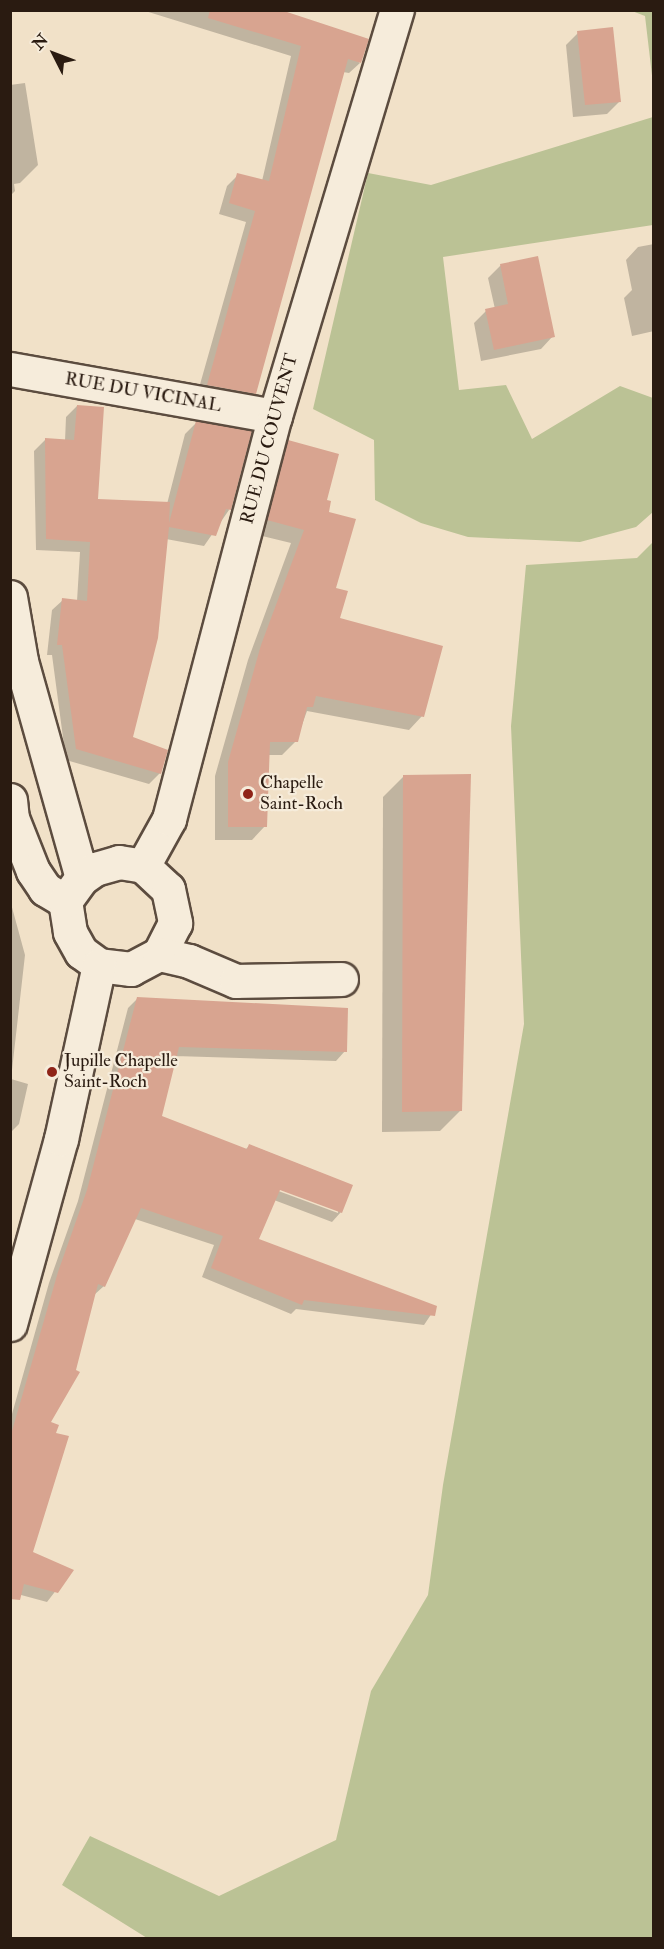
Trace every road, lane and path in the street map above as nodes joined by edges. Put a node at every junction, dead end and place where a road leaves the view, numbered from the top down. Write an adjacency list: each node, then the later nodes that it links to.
1 (397, 10): 3 (street, RUE DU COUVENT)
2 (10, 369): 3 (street, RUE DU VICINAL)
3 (275, 416): 6 (street, RUE DU COUVENT)
4 (10, 597): 7 (street)
5 (10, 800): 7 (street)
6 (143, 866): 7 (street); 8 (street)
7 (74, 889): 9 (street)
8 (159, 954): 9 (street); 10 (street)
9 (99, 965): 11 (street)
10 (341, 979)
11 (10, 1324)

